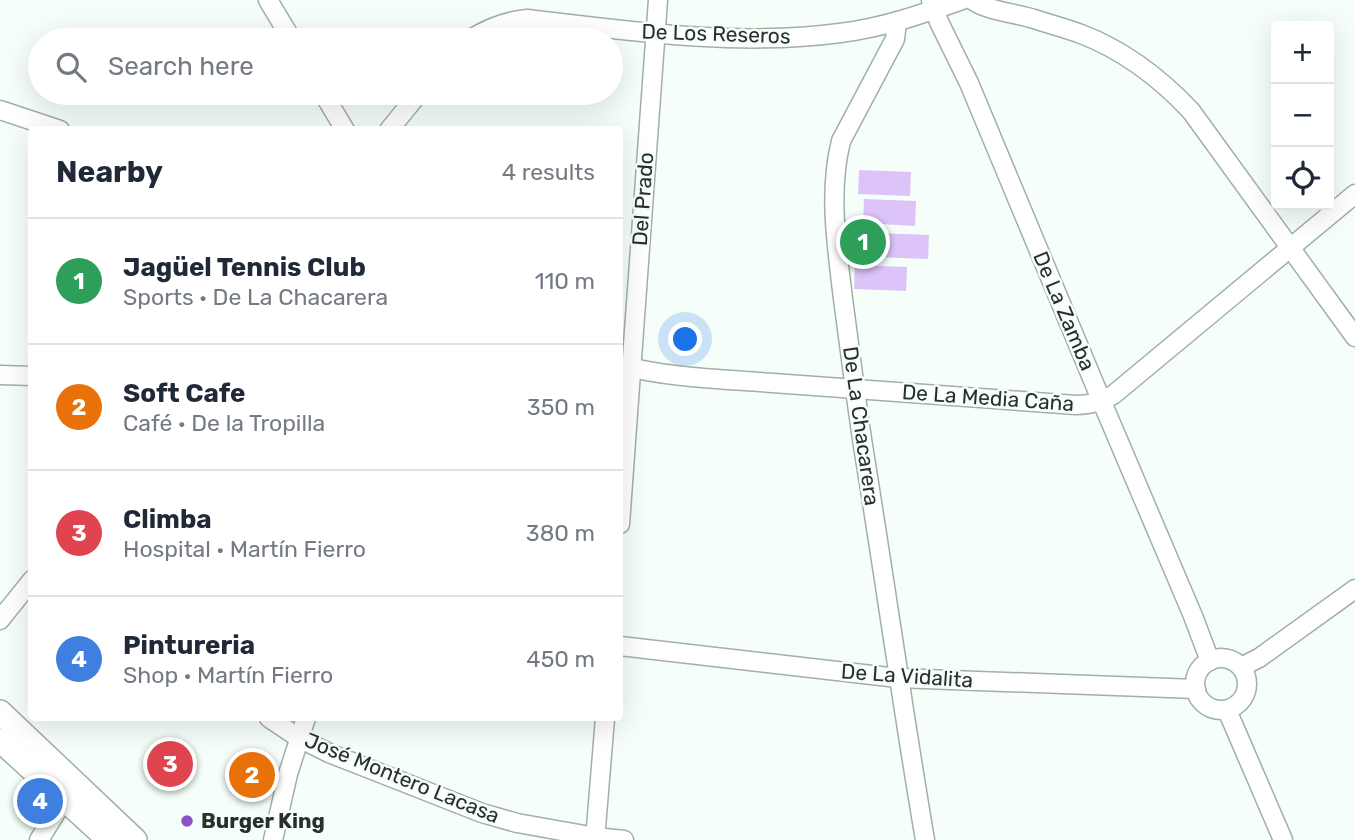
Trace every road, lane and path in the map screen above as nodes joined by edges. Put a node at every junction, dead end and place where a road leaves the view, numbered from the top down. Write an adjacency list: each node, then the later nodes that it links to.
1 (268, 0): 7 (street)
2 (658, 0): 11 (street, Del Prado)
3 (962, 0): 5 (street, De Los Reseros)
4 (972, 0): 19 (street)
5 (933, 5): 6 (street, De Los Reseros); 25 (street, De La Zamba)
6 (897, 22): 11 (street, De Los Reseros); 24 (street, De La Chacarera)
7 (285, 28)
8 (491, 28): 9 (street, De Los Reseros)
9 (604, 28)
10 (623, 30): 11 (street, De Los Reseros)
11 (655, 34): 21 (street, Del Prado)
12 (330, 105): 16 (street)
13 (409, 105): 17 (street)
14 (0, 110): 15 (street)
15 (48, 126)
16 (343, 126)
17 (392, 126)
18 (1355, 194): 19 (street, De La Media Caña)
19 (1290, 248): 20 (street); 25 (street, De La Media Caña)
20 (1355, 337)
21 (625, 367): 24 (street, De La Media Caña); 26 (street, Del Prado)
22 (0, 375): 23 (street)
23 (28, 376)
24 (855, 390): 25 (street, De La Media Caña); 33 (street, De La Chacarera)
25 (1102, 402): 31 (street, De La Zamba)
26 (623, 430)
27 (28, 585): 29 (street)
28 (1355, 589): 32 (street)
29 (0, 620)
30 (623, 646): 33 (street, De La Vidalita)
31 (1210, 661): 32 (street); 34 (street)
32 (1241, 667): 35 (street)
33 (898, 678): 34 (street, De La Vidalita); 49 (street, De La Chacarera)
34 (1196, 690): 35 (street)
35 (1227, 709): 50 (street)
36 (0, 712): 46 (main road)
37 (274, 721): 40 (street, José Montero Lacasa)
38 (305, 721): 40 (street)
39 (605, 721): 43 (street)
40 (299, 738): 43 (street, José Montero Lacasa); 47 (street)
41 (0, 740): 42 (main road)
42 (65, 798): 44 (street); 45 (main road)
43 (596, 838): 48 (street, José Montero Lacasa)
44 (39, 840)
45 (109, 840)
46 (135, 840)
47 (272, 840)
48 (624, 840)
49 (925, 840)
50 (1283, 840)

